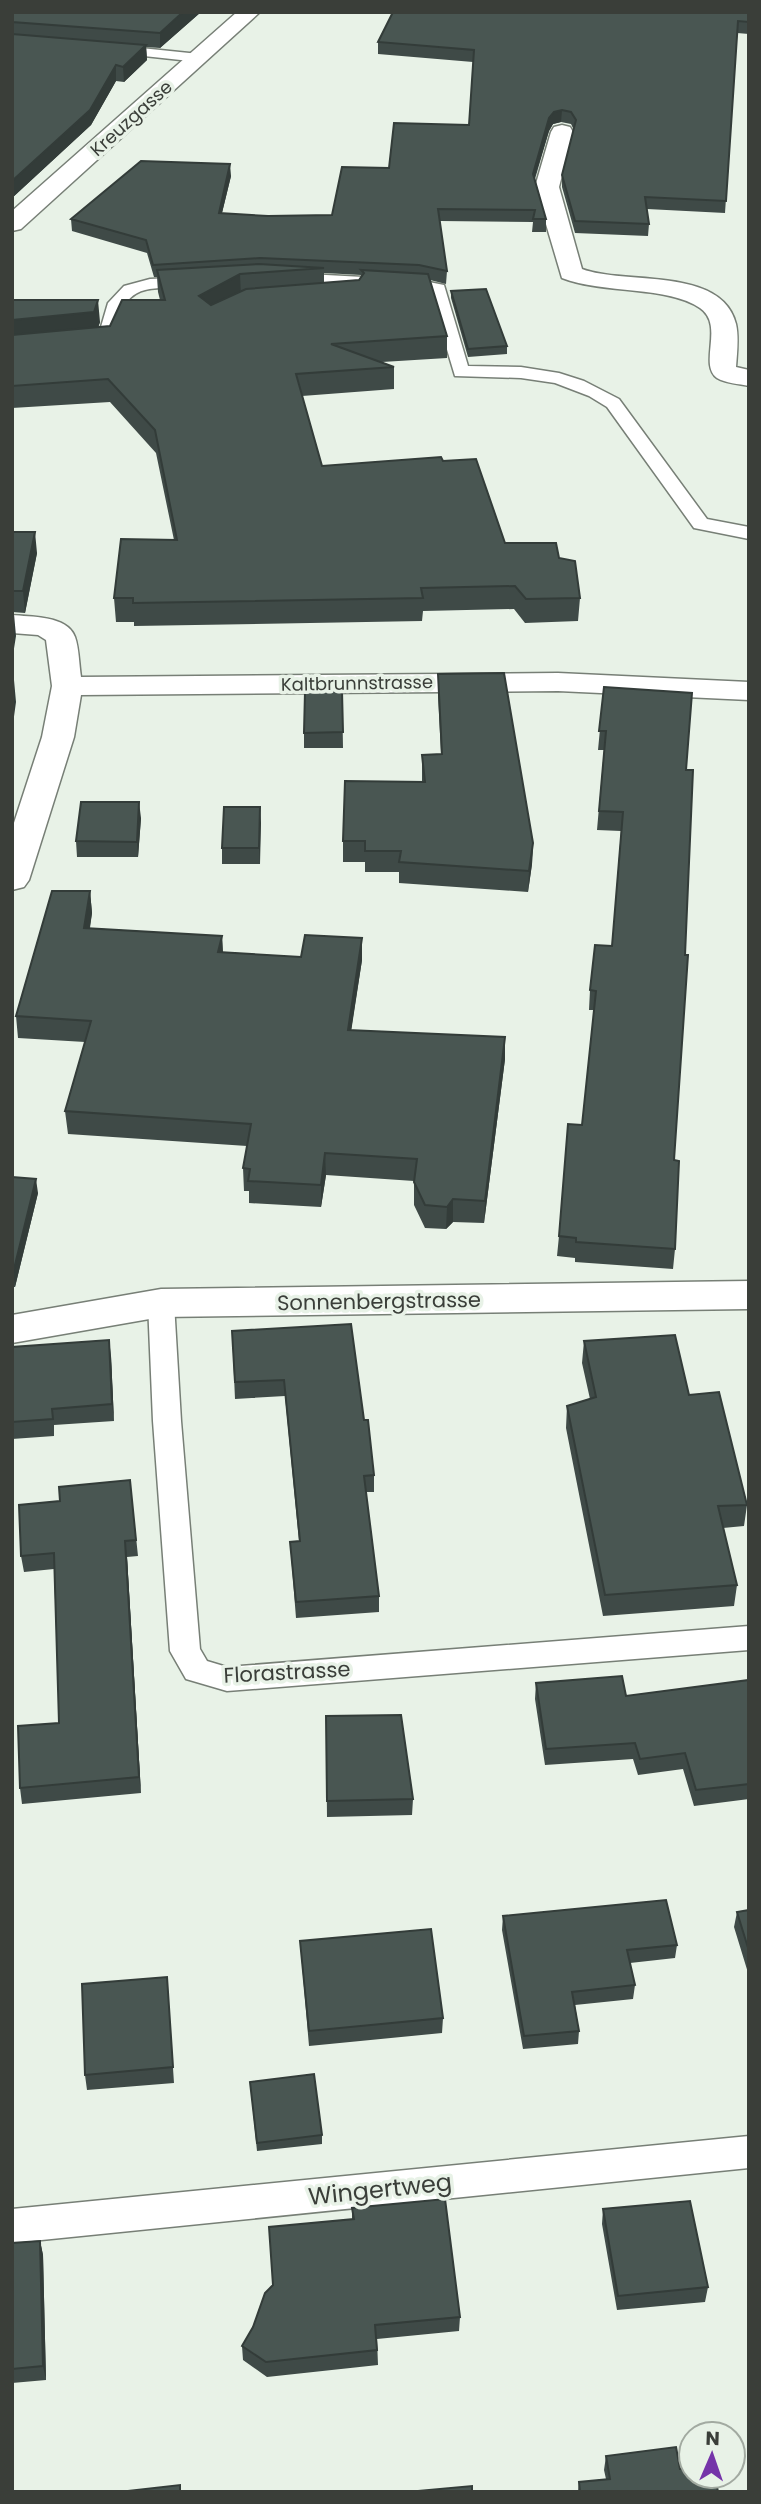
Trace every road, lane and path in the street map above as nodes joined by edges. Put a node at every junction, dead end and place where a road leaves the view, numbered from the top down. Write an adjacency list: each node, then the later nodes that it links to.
1 (250, 12): 3 (street, Kreuzgasse)
2 (97, 48): 3 (lane)
3 (199, 58): 5 (street, Kreuzgasse)
4 (562, 132): 11 (street)
5 (12, 224)
6 (272, 278): 9 (lane)
7 (209, 281): 10 (lane)
8 (323, 297): 9 (lane)
9 (443, 309): 12 (lane)
10 (81, 343)
11 (749, 378)
12 (749, 533)
13 (12, 624): 14 (street)
14 (67, 686): 15 (street, Kaltbrunnstrasse); 16 (street)
15 (749, 691)
16 (12, 880)
17 (749, 1295): 18 (street, Sonnenbergstrasse)
18 (161, 1303): 19 (street, Sonnenbergstrasse); 20 (lane, Florastrasse)
19 (12, 1329)
20 (749, 1638)
21 (749, 2152): 22 (lane, Wingertweg)
22 (12, 2225)

